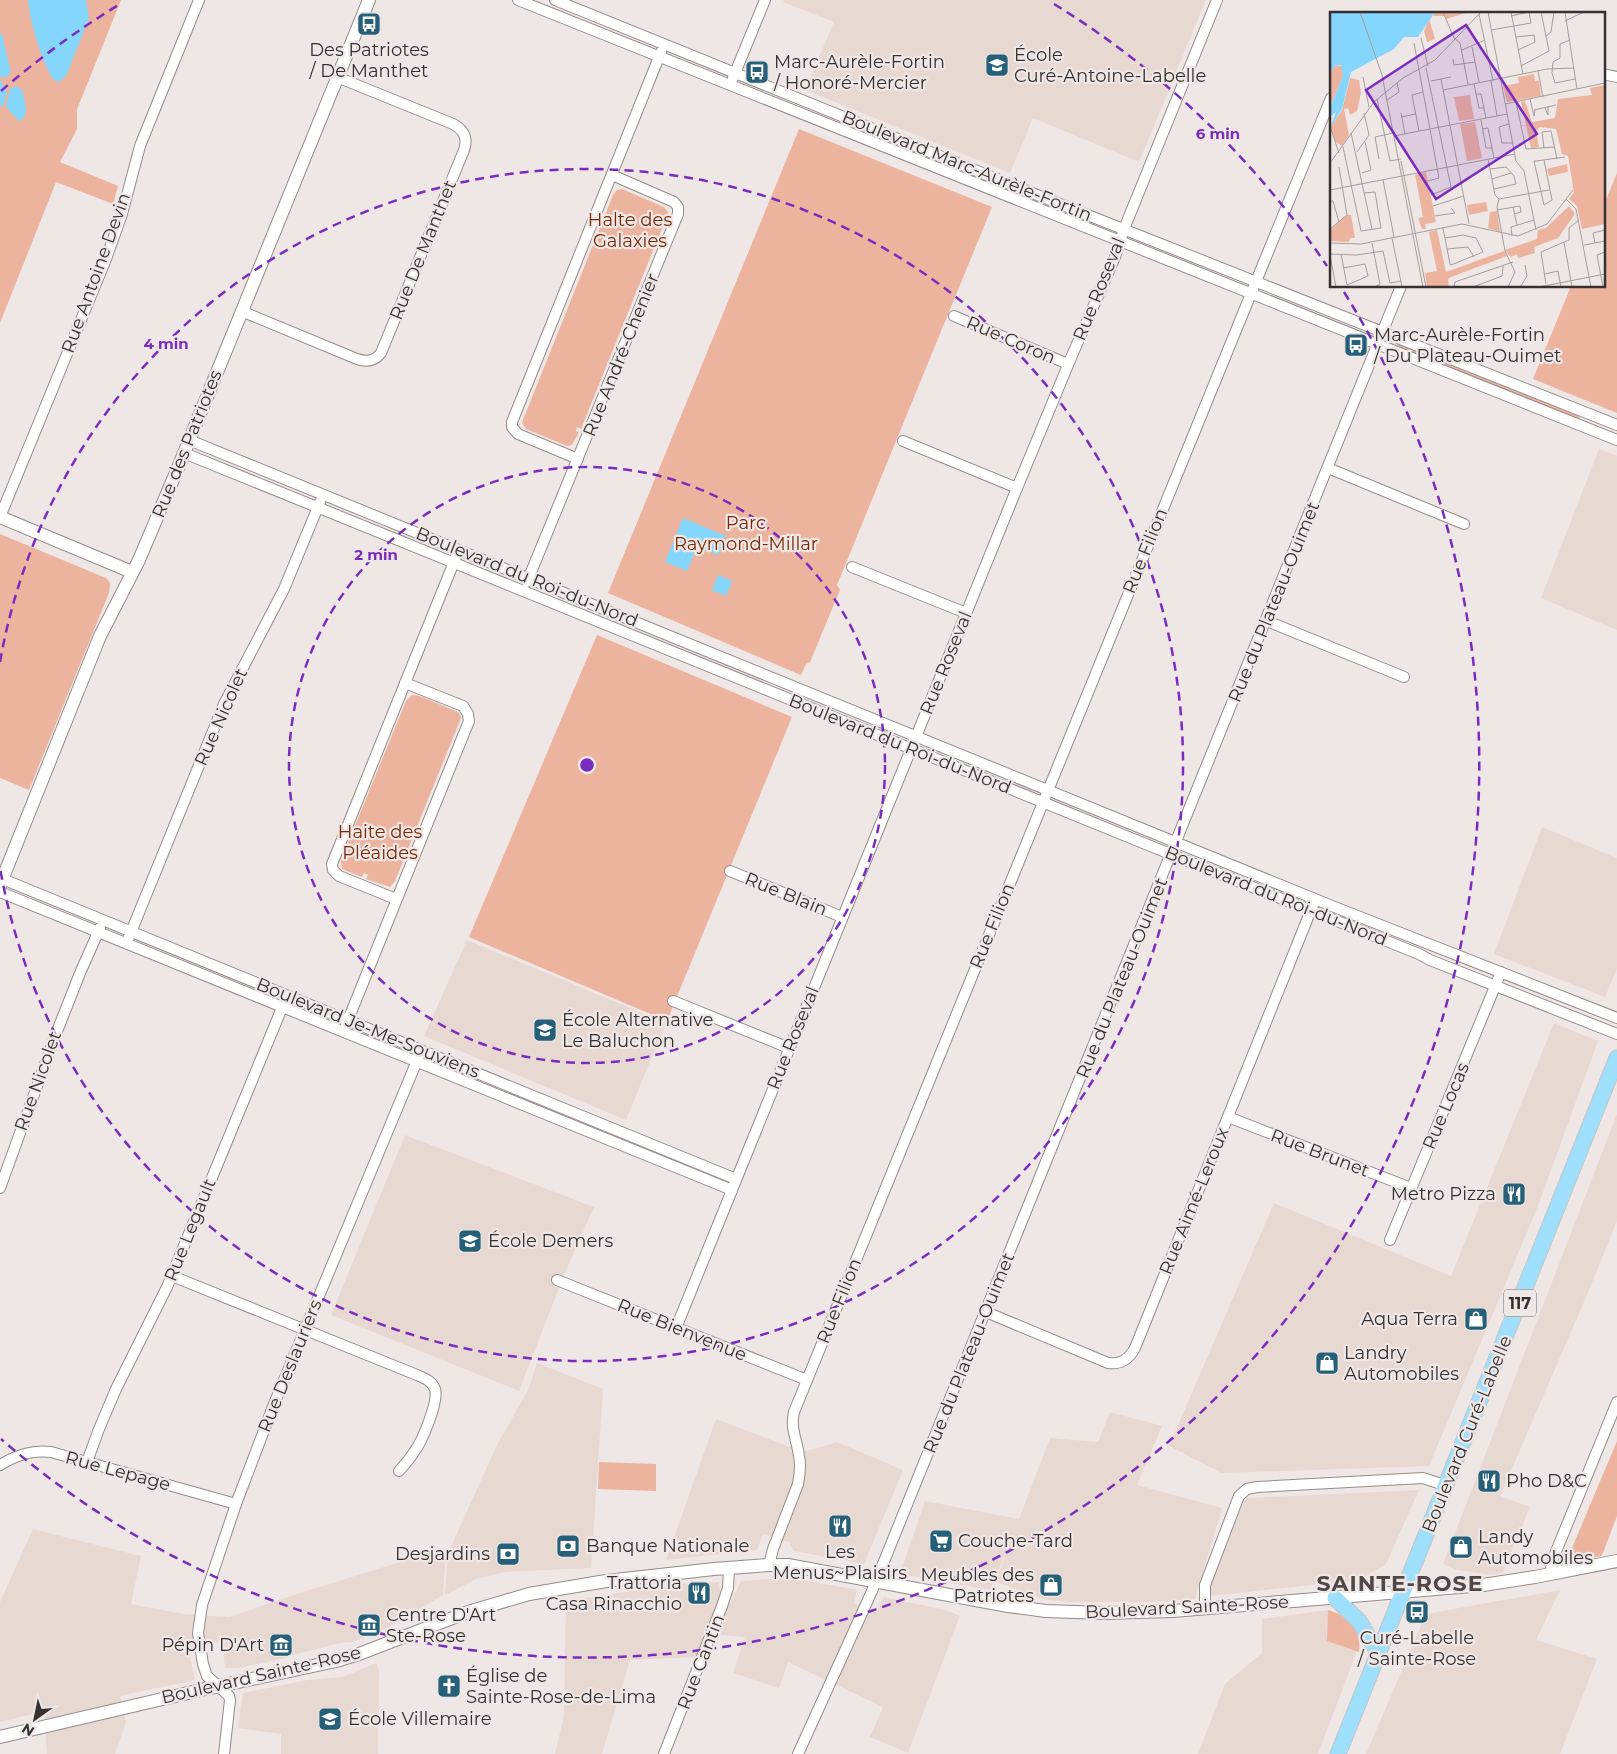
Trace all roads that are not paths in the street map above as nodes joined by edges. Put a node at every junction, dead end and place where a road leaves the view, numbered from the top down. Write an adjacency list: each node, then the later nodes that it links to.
1 (199, 0): 36 (street, Rue Antoine Devin)
2 (369, 0): 11 (street, Rue des Patriotes)
3 (518, 0): 8 (street, Boulevard Marc-Aurèle-Fortin)
4 (555, 0): 7 (street, Boulevard Marc-Aurèle-Fortin)
5 (765, 0): 9 (street)
6 (1218, 0): 16 (street, Rue Roseval)
7 (664, 44): 8 (street); 9 (street, Boulevard Marc-Aurèle-Fortin)
8 (659, 57): 13 (street, Boulevard Marc-Aurèle-Fortin); 15 (street, Rue André-Chenier)
9 (735, 72): 13 (street); 16 (street, Boulevard Marc-Aurèle-Fortin)
10 (1604, 74): 12 (street)
11 (338, 77): 21 (street, Rue des Patriotes); 21 (street, Rue De Manthet)
12 (1617, 77)
13 (730, 86): 17 (street, Boulevard Marc-Aurèle-Fortin)
14 (1330, 100): 18 (street)
15 (612, 176): 31 (street, Rue André-Chenier); 31 (street, Rue André-Chenier)
16 (1124, 229): 17 (street, Rue Roseval); 18 (street, Boulevard Marc-Aurèle-Fortin)
17 (1119, 241): 20 (street, Boulevard Marc-Aurèle-Fortin); 25 (street, Rue Roseval)
18 (1255, 282): 20 (street); 23 (street, Boulevard Marc-Aurèle-Fortin)
19 (1400, 288): 23 (street)
20 (1250, 294): 24 (street, Boulevard Marc-Aurèle-Fortin); 50 (street, Rue Filion)
21 (241, 311): 27 (street, Rue des Patriotes)
22 (954, 316): 25 (street, Rue Coron)
23 (1383, 332): 24 (street); 26 (street, Boulevard Marc-Aurèle-Fortin)
24 (1378, 345): 28 (street, Boulevard Marc-Aurèle-Fortin); 32 (street, Rue du Plateau-Ouimet)
25 (1068, 364): 33 (street, Rue Roseval)
26 (1617, 426)
27 (189, 440): 30 (street, Rue des Patriotes); 34 (street, Boulevard du Roi-du-Nord)
28 (1617, 440)
29 (903, 441): 33 (street)
30 (184, 453): 35 (street, Boulevard du Roi-du-Nord); 41 (street, Rue des Patriotes)
31 (578, 460): 42 (street, Rue André-Chenier)
32 (1328, 468): 37 (street); 45 (street, Rue du Plateau-Ouimet)
33 (1017, 488): 44 (street, Rue Roseval)
34 (323, 494): 35 (street, Rue Nicolet); 38 (street, Boulevard du Roi-du-Nord)
35 (318, 506): 39 (street, Boulevard du Roi-du-Nord); 61 (street, Rue Nicolet)
36 (0, 517): 41 (street)
37 (1464, 524)
38 (460, 549): 39 (street); 42 (street, Boulevard du Roi-du-Nord)
39 (455, 562): 43 (street, Boulevard du Roi-du-Nord); 47 (street)
40 (852, 566): 44 (street)
41 (132, 572): 55 (street, Rue des Patriotes)
42 (529, 578): 43 (street, Rue André-Chenier); 48 (street, Boulevard du Roi-du-Nord)
43 (524, 590): 49 (street, Boulevard du Roi-du-Nord)
44 (966, 613): 48 (street, Rue Roseval)
45 (1267, 621): 46 (street); 52 (street, Rue du Plateau-Ouimet)
46 (1404, 677)
47 (405, 683): 56 (street); 56 (street)
48 (917, 737): 49 (street, Rue Roseval); 50 (street, Boulevard du Roi-du-Nord)
49 (912, 748): 51 (street, Boulevard du Roi-du-Nord); 59 (street, Rue Roseval)
50 (1047, 790): 51 (street, Rue Filion); 52 (street, Boulevard du Roi-du-Nord)
51 (1042, 802): 53 (street, Boulevard du Roi-du-Nord); 88 (street, Rue Filion)
52 (1176, 843): 53 (street, Rue du Plateau-Ouimet); 57 (street, Boulevard du Roi-du-Nord)
53 (1172, 855): 58 (street, Boulevard du Roi-du-Nord); 85 (street, Rue du Plateau-Ouimet)
54 (730, 871): 59 (street, Rue Blain)
55 (1, 883): 60 (street, Boulevard Je-Me-Souviens); 62 (street, Boulevard Je-Me-Souviens)
56 (396, 899): 70 (street)
57 (1316, 900): 58 (street, Rue Aimé-Leroux); 64 (street, Boulevard du Roi-du-Nord)
58 (1311, 911): 65 (street, Boulevard du Roi-du-Nord); 77 (street, Rue Aimé-Leroux)
59 (842, 917): 73 (street, Rue Roseval)
60 (103, 920): 61 (street, Boulevard Je-Me-Souviens); 62 (street, Rue Nicolet)
61 (131, 931): 63 (street, Rue Nicolet); 66 (street, Boulevard Je-Me-Souviens)
62 (98, 932): 63 (street, Boulevard Je-Me-Souviens); 79 (street, Rue Nicolet)
63 (126, 943): 68 (street, Boulevard Je-Me-Souviens)
64 (1501, 972): 65 (street, Rue Locas); 69 (street, Boulevard du Roi-du-Nord)
65 (1495, 986): 72 (street, Boulevard du Roi-du-Nord); 80 (street, Rue Locas)
66 (287, 995): 68 (street, Rue Legault); 70 (street, Boulevard Je-Me-Souviens)
67 (673, 1001): 73 (street)
68 (282, 1007): 71 (street, Boulevard Je-Me-Souviens); 83 (street, Rue Legault)
69 (1617, 1018)
70 (348, 1020): 71 (street); 74 (street, Boulevard Je-Me-Souviens)
71 (343, 1032): 76 (street, Boulevard Je-Me-Souviens)
72 (1617, 1034)
73 (789, 1048): 78 (street, Rue Roseval)
74 (421, 1050): 76 (street, Rue Deslauriers); 78 (street, Boulevard Je-Me-Souviens)
75 (1617, 1058): 93 (main road, Boulevard Curé-Labelle / 117)
76 (416, 1062): 81 (street, Boulevard Je-Me-Souviens); 87 (street, Rue Deslauriers)
77 (1228, 1117): 80 (street, Rue Brunet); 85 (street, Rue Aimé-Leroux)
78 (736, 1179): 81 (street, Rue Roseval)
79 (0, 1188)
80 (1412, 1188): 82 (street, Rue Locas)
81 (732, 1190): 86 (street, Rue Roseval)
82 (1390, 1240)
83 (172, 1276): 87 (street); 90 (street, Rue Legault)
84 (558, 1280): 86 (street, Rue Bienvenue)
85 (986, 1312): 99 (street, Rue du Plateau-Ouimet)
86 (676, 1328): 88 (street, Rue Bienvenue)
87 (305, 1329): 92 (street); 94 (street, Rue Deslauriers)
88 (807, 1380): 96 (street, Rue Filion)
89 (1617, 1402): 98 (street)
90 (87, 1462): 91 (street, Rue Lepage); 94 (street, Rue Lepage)
91 (0, 1465)
92 (399, 1471)
93 (1447, 1486): 100 (main road, Boulevard Curé-Labelle / 117); 102 (street)
94 (236, 1504): 104 (street, Rue Deslauriers)
95 (1617, 1561): 98 (street, Boulevard Sainte-Rose)
96 (769, 1565): 97 (street, Boulevard Sainte-Rose); 99 (street, Boulevard Sainte-Rose)
97 (729, 1568): 104 (street, Boulevard Sainte-Rose); 107 (street, Rue Cantin)
98 (1552, 1574): 100 (street, Boulevard Sainte-Rose)
99 (876, 1582): 102 (street, Boulevard Sainte-Rose); 108 (street, Rue du Plateau-Ouimet)
100 (1403, 1592): 101 (street, Boulevard Sainte-Rose); 103 (main road, Boulevard Curé-Labelle / 117)
101 (1335, 1598): 102 (street, Boulevard Sainte-Rose); 103 (main road)
102 (1205, 1608)
103 (1379, 1654): 109 (main road, Boulevard Curé-Labelle / 117)
104 (218, 1686): 105 (street, Boulevard Sainte-Rose); 106 (street, Rue Deslauriers)
105 (0, 1737)
106 (224, 1754)
107 (664, 1754)
108 (798, 1754)
109 (1338, 1754)

